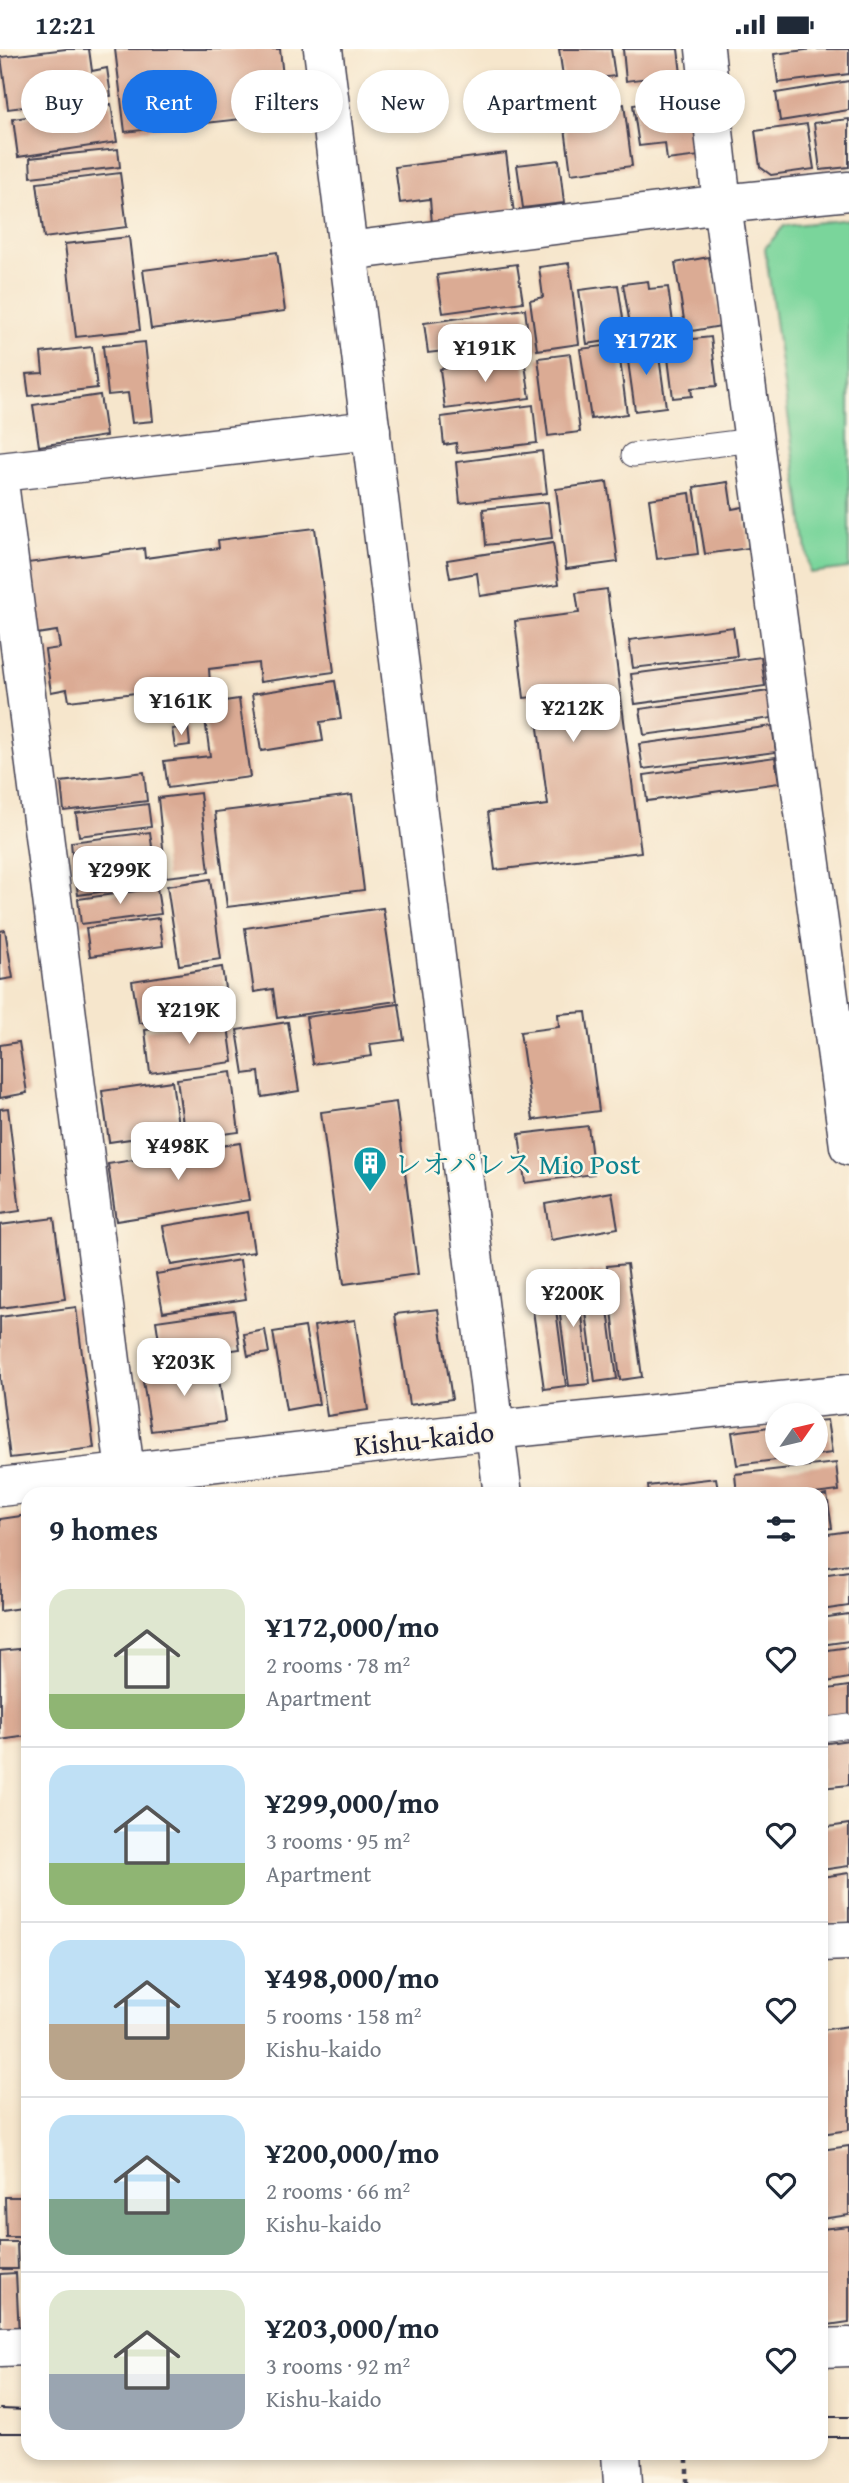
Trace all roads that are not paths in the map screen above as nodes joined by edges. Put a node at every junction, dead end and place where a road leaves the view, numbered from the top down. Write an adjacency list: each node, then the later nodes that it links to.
1 (323, 49): 5 (street)
2 (705, 49): 4 (street)
3 (849, 191): 4 (street)
4 (722, 204): 5 (street); 7 (street)
5 (348, 251): 6 (street)
6 (370, 430): 9 (street); 13 (street)
7 (754, 440): 8 (lane); 11 (street)
8 (633, 456)
9 (0, 472)
10 (0, 491): 14 (street)
11 (849, 1146)
12 (849, 1394): 13 (street, Kishu-kaido)
13 (495, 1430): 14 (street, Kishu-kaido); 16 (street)
14 (127, 1483): 15 (street, Kishu-kaido)
15 (0, 1487)
16 (502, 1487)
17 (849, 1726): 18 (lane)
18 (828, 1729)
19 (849, 1941): 20 (street)
20 (828, 1942)
21 (21, 2346): 22 (street)
22 (0, 2347)
23 (828, 2347): 24 (street)
24 (849, 2347)
25 (622, 2460): 26 (street)
26 (624, 2483)

